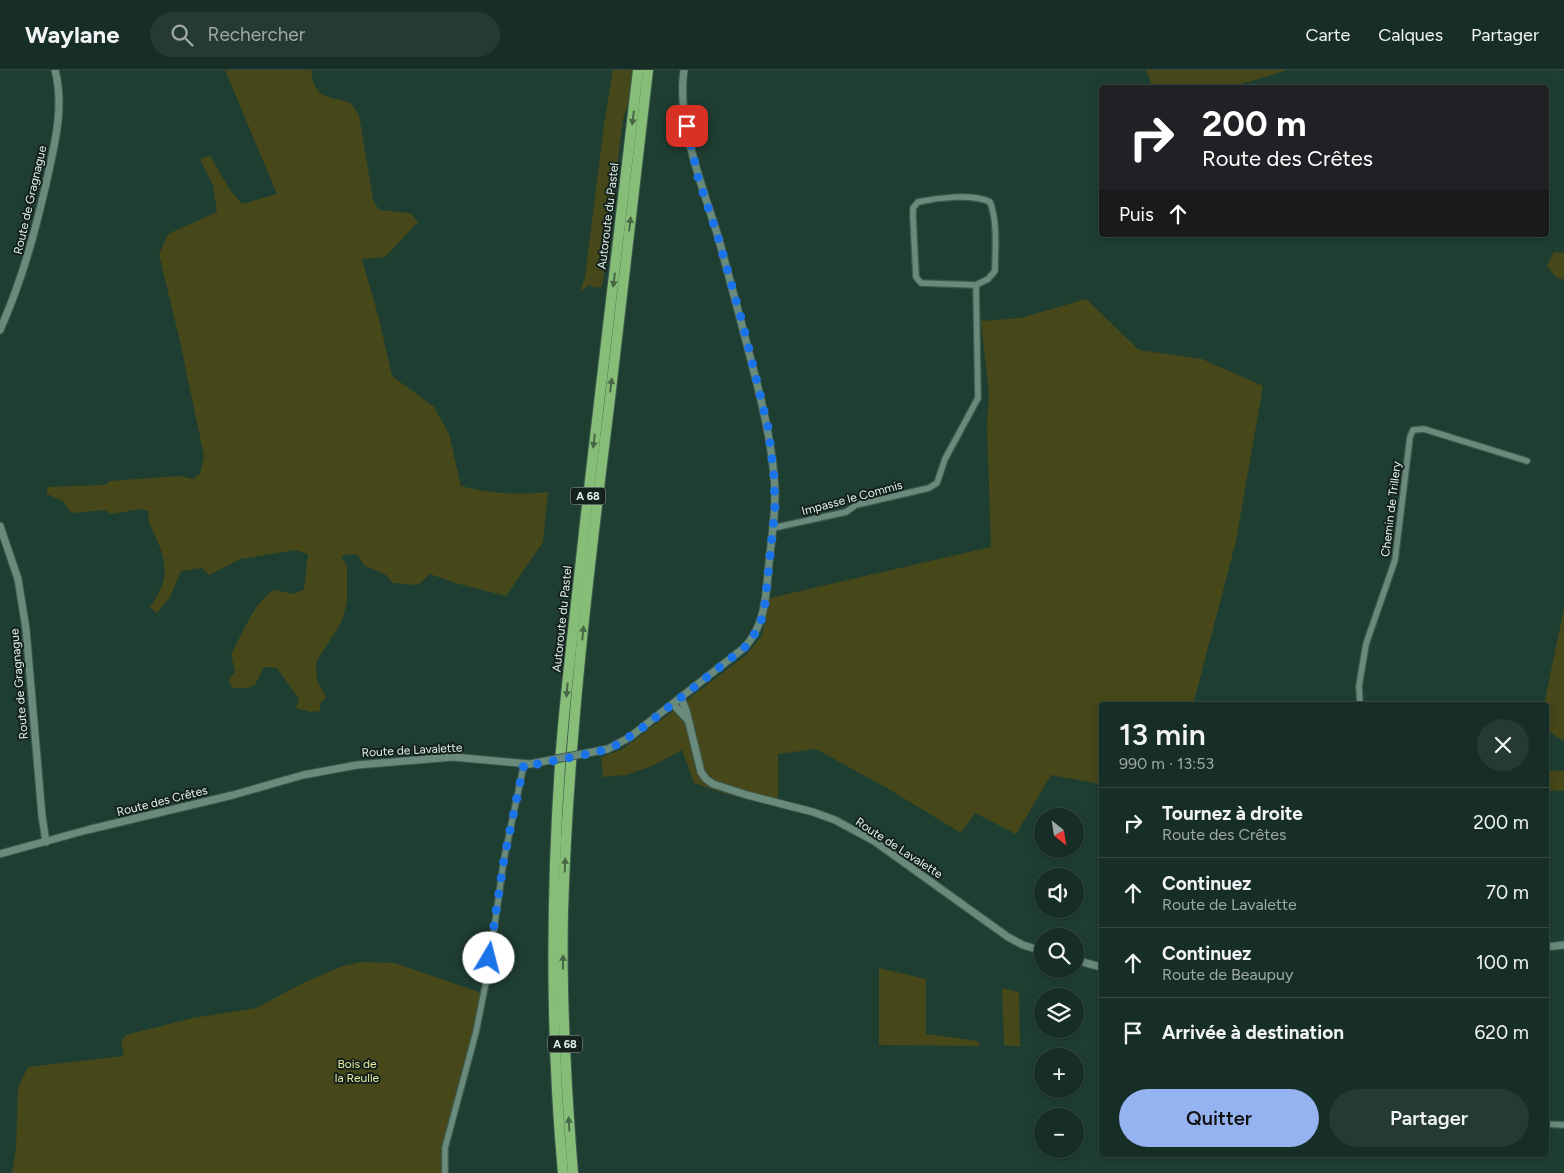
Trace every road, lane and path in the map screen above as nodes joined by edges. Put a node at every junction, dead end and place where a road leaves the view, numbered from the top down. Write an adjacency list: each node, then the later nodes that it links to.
1 (55, 70): 6 (street, Route de Gragnague)
2 (638, 70): 26 (highway, Autoroute du Pastel / A 68, one-way to 26)
3 (648, 70): 27 (highway, Autoroute du Pastel / A 68, one-way to 3)
4 (684, 70): 9 (street)
5 (976, 285): 5 (street); 9 (street, Impasse le Commis)
6 (0, 330)
7 (1527, 461): 11 (street, Chemin de Trillery)
8 (0, 526): 16 (street, Route de Gragnague)
9 (773, 528): 10 (street)
10 (681, 698): 12 (street); 13 (street, Route de Lavalette)
11 (1360, 702)
12 (673, 704): 13 (street, Route de Lavalette); 14 (street, bridge)
13 (688, 720): 20 (street, Route de Lavalette)
14 (527, 764): 15 (street, Route de Lavalette); 25 (street)
15 (330, 769): 16 (street, Route des Crêtes)
16 (46, 842): 17 (street, Route des Crêtes)
17 (0, 854)
18 (1564, 945): 19 (street)
19 (1549, 947)
20 (1034, 948)
21 (1084, 963): 22 (street)
22 (1099, 967)
23 (1549, 1124): 24 (street)
24 (1564, 1125)
25 (446, 1173)
26 (563, 1173)
27 (573, 1173)

